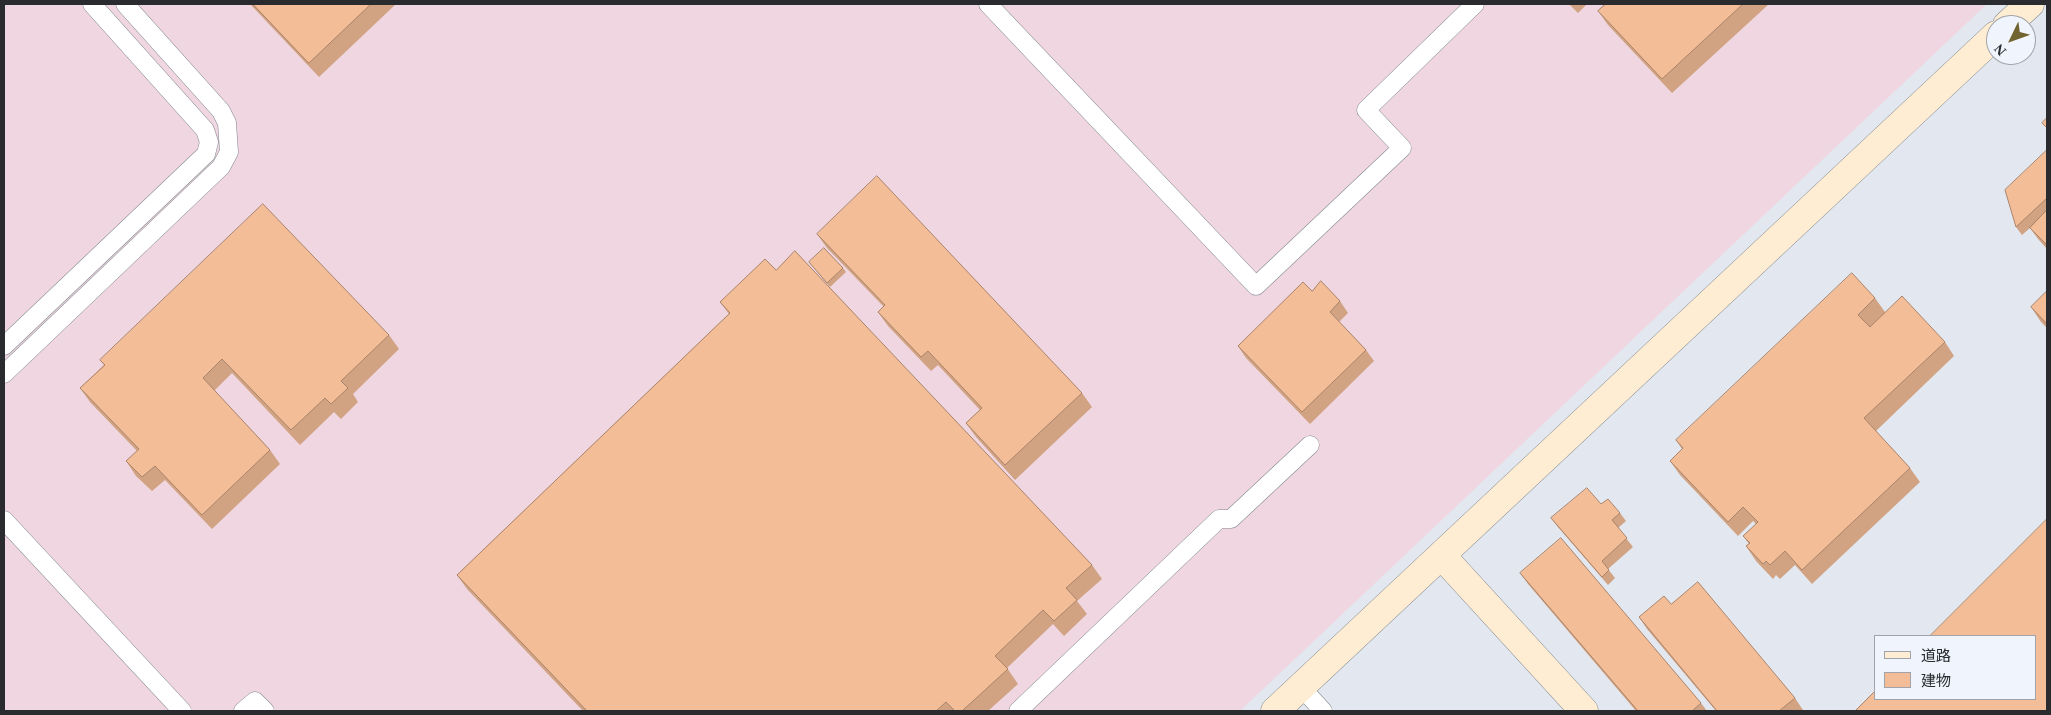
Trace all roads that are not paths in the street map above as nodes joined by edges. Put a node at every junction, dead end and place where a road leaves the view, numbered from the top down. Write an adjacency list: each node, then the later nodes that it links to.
1 (92, 4): 8 (lane)
2 (125, 4): 9 (lane)
3 (989, 4): 4 (lane)
4 (1475, 4)
5 (2030, 4): 6 (street)
6 (2018, 15)
7 (1986, 44): 12 (street)
8 (4, 346)
9 (4, 374)
10 (1310, 445): 17 (lane)
11 (4, 520): 14 (lane)
12 (1442, 556): 13 (street); 20 (street)
13 (1301, 687): 18 (street); 19 (lane)
14 (182, 711)
15 (243, 711): 16 (lane)
16 (265, 711)
17 (1018, 711)
18 (1275, 711)
19 (1323, 711)
20 (1584, 711)

